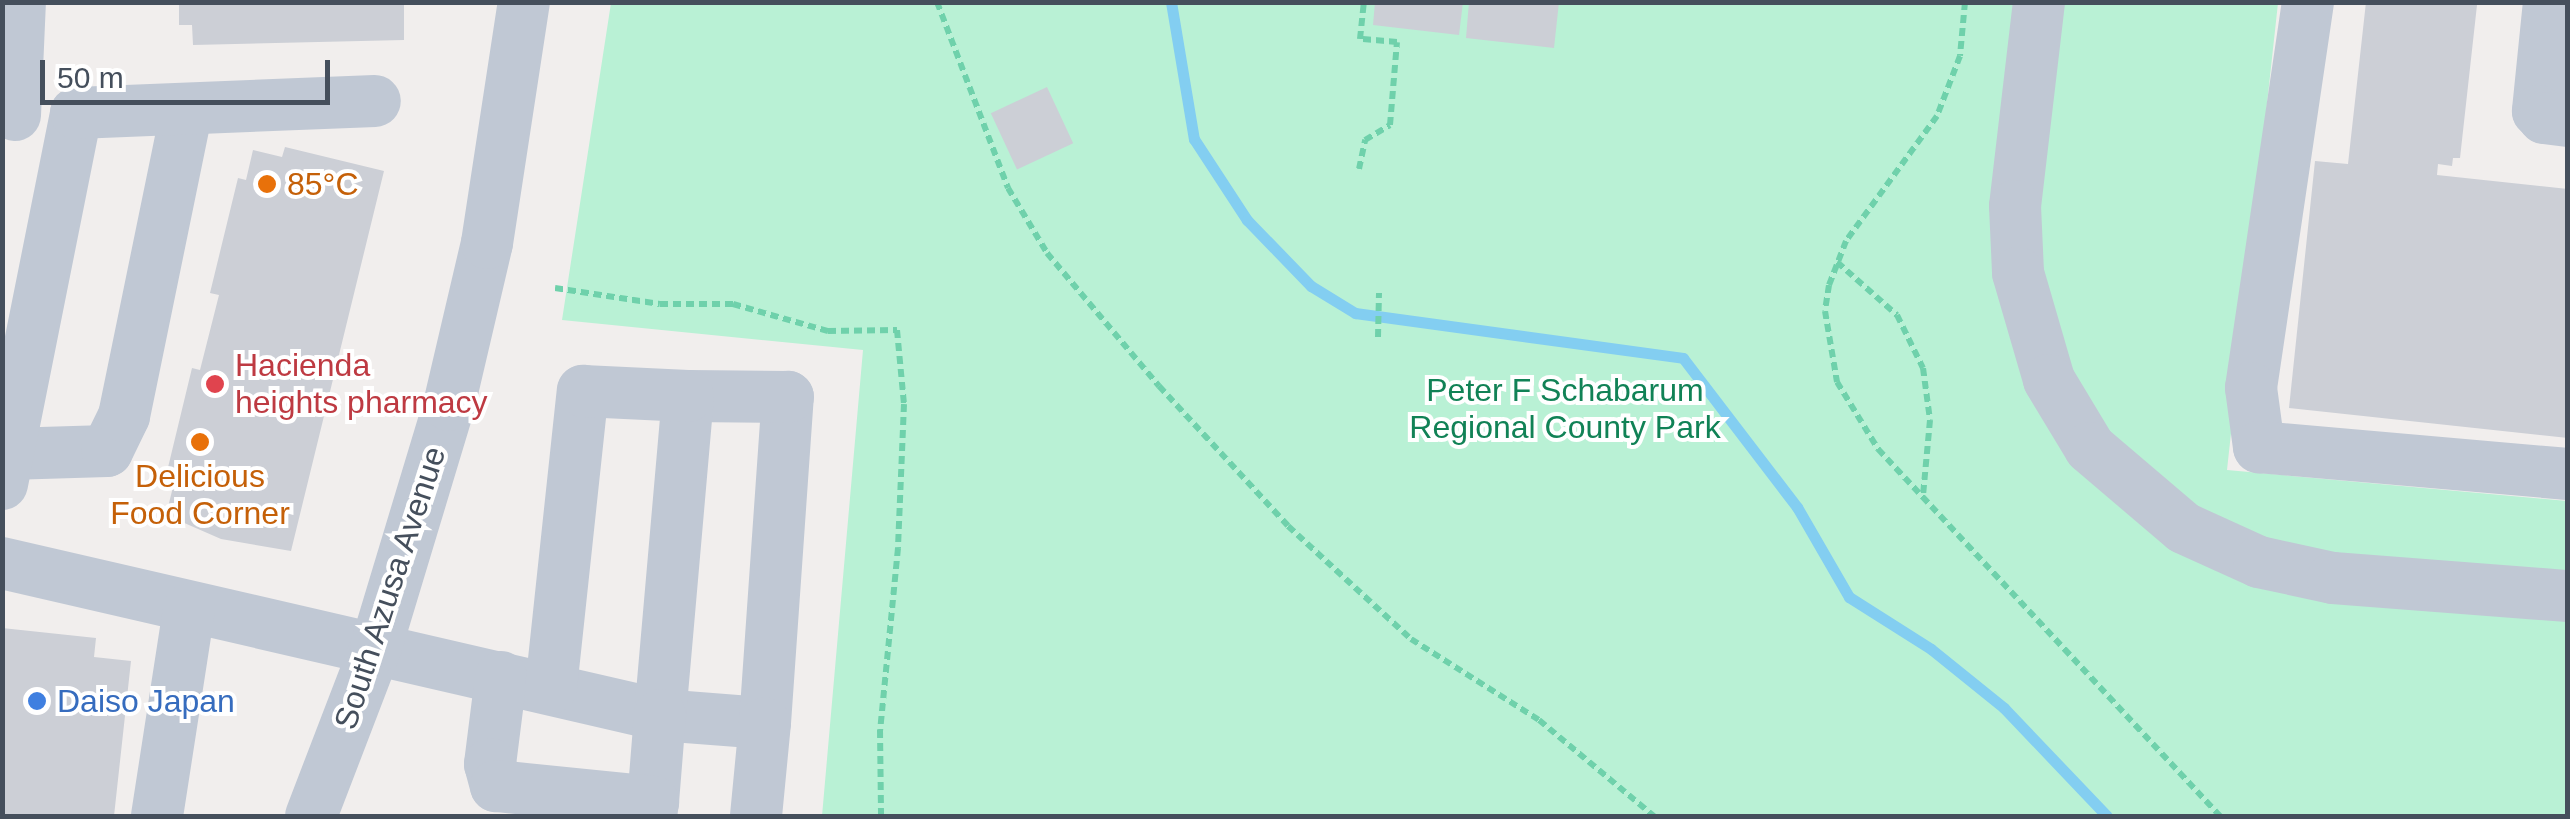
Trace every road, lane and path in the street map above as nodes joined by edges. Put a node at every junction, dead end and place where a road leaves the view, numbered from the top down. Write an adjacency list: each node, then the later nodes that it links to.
1 (20, 2): 12 (street)
2 (524, 2): 26 (street, South Azusa Avenue)
3 (937, 2): 36 (path)
4 (1364, 2): 14 (path)
5 (1965, 2): 15 (path)
6 (2039, 2): 24 (street)
7 (2308, 2): 21 (street)
8 (2548, 2): 13 (street)
9 (375, 101): 10 (street)
10 (187, 109): 11 (street); 20 (street)
11 (76, 113): 12 (street); 20 (street)
12 (9, 115)
13 (2568, 122)
14 (1358, 169)
15 (1836, 262): 22 (path); 22 (path)
16 (555, 288): 35 (path)
17 (1379, 293): 18 (path)
18 (1378, 336)
19 (688, 396): 28 (street); 29 (street); 30 (street)
20 (6, 469)
21 (2568, 474)
22 (1922, 496): 37 (path)
23 (2, 563): 25 (street)
24 (2568, 596)
25 (188, 609): 26 (street); 32 (street)
26 (376, 647): 27 (street); 33 (street, South Azusa Avenue)
27 (501, 677): 28 (street); 31 (street)
28 (551, 688): 29 (street)
29 (660, 715): 30 (street); 31 (street)
30 (765, 723): 34 (street)
31 (652, 809)
32 (156, 816)
33 (311, 816)
34 (756, 816)
35 (881, 816)
36 (1654, 816)
37 (2220, 816)

